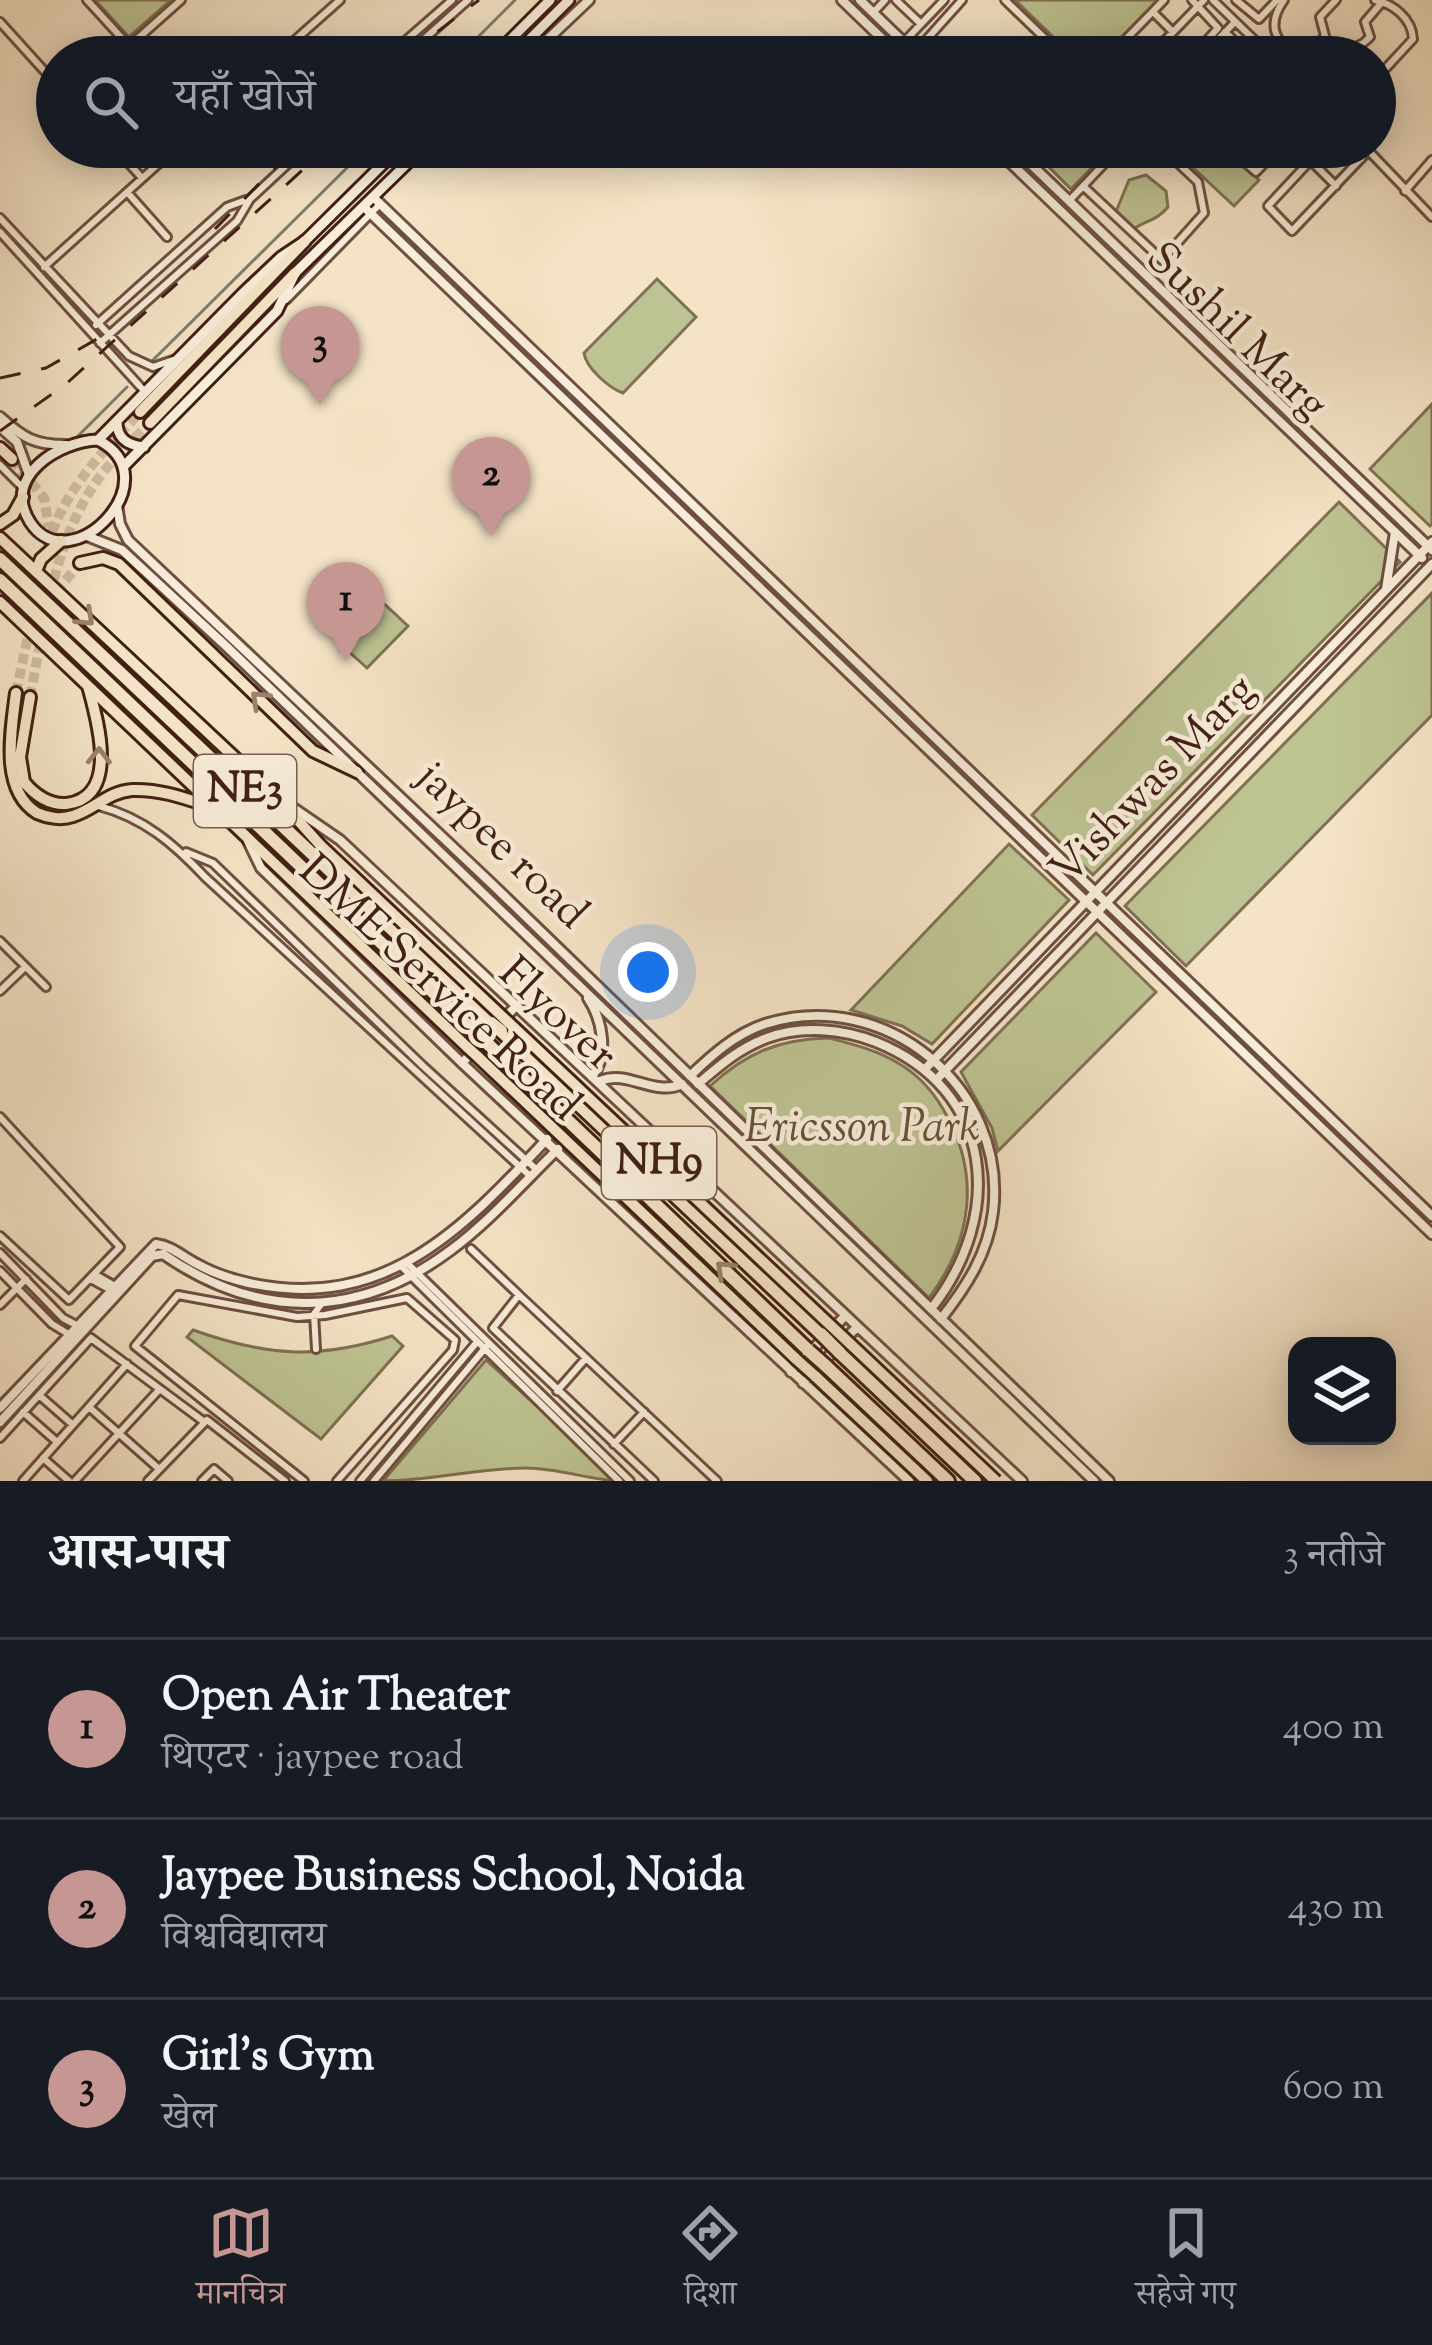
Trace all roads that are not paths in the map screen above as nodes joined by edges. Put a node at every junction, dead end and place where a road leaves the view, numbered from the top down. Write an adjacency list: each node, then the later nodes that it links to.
1 (87, 0): 30 (street)
2 (181, 0): 31 (street)
3 (340, 0): 32 (street)
4 (452, 0): 33 (street)
5 (468, 0): 34 (street)
6 (550, 0): 29 (main road)
7 (569, 0): 36 (main road)
8 (589, 0): 37 (street)
9 (842, 0): 38 (street)
10 (860, 0): 23 (street)
11 (885, 0): 23 (street)
12 (896, 0): 26 (street)
13 (944, 0): 26 (street)
14 (962, 0): 41 (street)
15 (1005, 0): 42 (street)
16 (1164, 0): 22 (street)
17 (1236, 0): 18 (street)
18 (1280, 0): 49 (street)
19 (1336, 0): 50 (street)
20 (1379, 1): 51 (street); 52 (street)
21 (1202, 2): 25 (street); 27 (street); 45 (street)
22 (1153, 12): 27 (street); 43 (street)
23 (873, 13): 39 (street)
24 (0, 22): 53 (street)
25 (1235, 22): 28 (street); 48 (street)
26 (921, 24): 40 (street)
27 (1173, 32): 44 (street)
28 (1225, 32): 46 (street); 47 (street)
29 (518, 33): 35 (main road)
30 (120, 36)
31 (140, 36)
32 (300, 36)
33 (411, 36)
34 (428, 36)
35 (516, 36)
36 (533, 36)
37 (551, 36)
38 (879, 36)
39 (898, 36)
40 (910, 36)
41 (930, 36)
42 (1042, 36)
43 (1131, 36)
44 (1169, 36)
45 (1212, 36)
46 (1221, 36)
47 (1229, 36)
48 (1250, 36)
49 (1276, 36)
50 (1324, 36)
51 (1369, 36)
52 (1396, 57)
53 (36, 62)
54 (1432, 160): 71 (street)
55 (133, 168): 68 (street)
56 (153, 168): 68 (street)
57 (283, 168): 73 (street)
58 (379, 168): 82 (main road)
59 (405, 168): 74 (main road)
60 (1016, 168): 77 (street, Sushil Marg)
61 (1034, 168): 75 (street, Sushil Marg)
62 (1100, 168): 69 (street)
63 (1183, 168): 69 (street)
64 (1303, 168): 70 (street)
65 (1317, 168): 70 (street)
66 (1353, 168): 70 (street)
67 (1384, 168): 71 (street)
68 (142, 178): 72 (street)
69 (1083, 186): 75 (street)
70 (1336, 186)
71 (1405, 191): 79 (street)
72 (127, 192): 81 (street); 83 (street)
73 (250, 199): 86 (street); 87 (street)
74 (376, 200): 76 (main road); 132 (street)
75 (1069, 201): 77 (street); 110 (street, Sushil Marg)
76 (367, 210): 84 (main road); 85 (street); 133 (street)
77 (1063, 212): 106 (street, Sushil Marg)
78 (0, 218): 83 (street)
79 (1432, 218)
80 (0, 232): 83 (street)
81 (166, 237)
82 (305, 241): 89 (main road); 91 (highway)
83 (40, 270): 86 (street)
84 (295, 273): 85 (main road); 94 (highway)
85 (280, 306): 98 (main road)
86 (92, 328): 87 (street); 88 (street)
87 (107, 336): 88 (street); 89 (street)
88 (100, 343): 90 (street)
89 (184, 354): 90 (main road)
90 (146, 393): 93 (main road)
91 (140, 412)
92 (0, 417): 97 (street)
93 (117, 422): 96 (main road); 98 (main road)
94 (150, 422)
95 (0, 428): 102 (street)
96 (98, 440): 97 (main road); 101 (main road)
97 (66, 445): 102 (main road)
98 (144, 447): 101 (main road)
99 (0, 448): 100 (highway)
100 (6, 463): 103 (street)
101 (124, 466): 104 (main road)
102 (29, 477): 103 (main road)
103 (24, 494): 105 (highway); 109 (main road)
104 (117, 505): 107 (main road); 119 (street, jaypee road)
105 (0, 524)
106 (1396, 532): 111 (street, Sushil Marg); 117 (street)
107 (87, 536): 109 (main road); 120 (street)
108 (0, 538): 115 (highway, Flyover)
109 (61, 541): 115 (highway)
110 (1431, 546): 111 (street, Vishwas Marg)
111 (1420, 555): 114 (street, Sushil Marg); 117 (street, Vishwas Marg)
112 (0, 560): 229 (highway, NE3, bridge)
113 (80, 563): 122 (highway, one-way to 113)
114 (1432, 566): 134 (street, Vishwas Marg)
115 (36, 571): 126 (highway, Flyover, one-way to 126)
116 (0, 580): 228 (highway, NE3, one-way to 116, bridge)
117 (1386, 590): 132 (street, Vishwas Marg)
118 (1, 603): 121 (highway, NH9)
119 (235, 637): 120 (street); 123 (street, jaypee road)
120 (226, 646): 122 (street)
121 (88, 685): 127 (highway, one-way to 121); 128 (highway, NH9)
122 (358, 772): 125 (street)
123 (388, 786): 125 (street); 152 (street, jaypee road)
124 (115, 793): 127 (highway); 128 (highway); 129 (street)
125 (380, 794): 140 (street)
126 (279, 799): 143 (street, DME Service Road); 230 (highway, Flyover / NH9, bridge)
127 (92, 805): 129 (street)
128 (218, 809): 130 (highway, NH9)
129 (122, 814): 131 (street)
130 (245, 836): 147 (street, DME Service Road); 227 (highway, NH9, bridge)
131 (183, 851): 144 (street); 145 (street)
132 (1095, 892): 133 (street, Vishwas Marg); 134 (street)
133 (1086, 902): 135 (street); 146 (street, Vishwas Marg)
134 (1106, 903): 135 (street, Vishwas Marg); 160 (street)
135 (1097, 912): 149 (street, Vishwas Marg); 161 (street)
136 (0, 941): 137 (street)
137 (8, 949): 138 (street); 139 (street)
138 (0, 956)
139 (25, 967): 141 (street); 142 (street)
140 (581, 986): 150 (street); 152 (street)
141 (46, 988)
142 (0, 991)
143 (517, 1005): 147 (street); 150 (street, DME Service Road)
144 (379, 1023): 145 (street); 157 (street)
145 (371, 1030): 157 (street)
146 (935, 1058): 148 (street, Vishwas Marg); 149 (street); 152 (street)
147 (462, 1063): 155 (street, DME Service Road)
148 (926, 1068): 151 (street); 153 (street)
149 (946, 1070): 151 (street, Vishwas Marg); 178 (street)
150 (597, 1078): 152 (street); 176 (street, DME Service Road)
151 (937, 1079): 175 (street)
152 (686, 1080): 153 (street, jaypee road); 159 (street)
153 (698, 1084): 159 (street, jaypee road)
154 (0, 1117): 168 (street)
155 (548, 1139): 156 (street, DME Service Road); 157 (street)
156 (558, 1149): 158 (street); 187 (street, DME Service Road)
157 (524, 1164): 158 (street); 165 (street)
158 (533, 1173): 167 (street)
159 (806, 1196): 175 (street, jaypee road); 207 (street)
160 (1432, 1216)
161 (1432, 1234)
162 (0, 1236): 168 (street)
163 (471, 1249): 172 (street)
164 (0, 1253): 169 (street)
165 (404, 1264): 167 (street); 171 (street)
166 (0, 1270): 170 (street)
167 (414, 1274): 173 (street); 182 (street)
168 (94, 1277): 171 (street)
169 (26, 1280): 170 (street); 180 (street)
170 (17, 1288): 174 (street); 181 (street)
171 (113, 1288): 180 (street)
172 (519, 1295): 185 (street); 191 (street)
173 (322, 1303): 177 (street); 180 (street)
174 (0, 1305)
175 (931, 1309): 178 (street, jaypee road)
176 (845, 1316): 179 (street, DME Service Road); 187 (street)
177 (314, 1317): 184 (street); 208 (street); 218 (street)
178 (941, 1319): 207 (street, jaypee road)
179 (857, 1327): 188 (street); 231 (street, DME Service Road)
180 (82, 1329): 181 (street)
181 (74, 1338): 190 (street)
182 (478, 1340): 183 (street); 211 (street)
183 (486, 1347): 201 (street); 220 (street)
184 (316, 1349)
185 (586, 1358): 191 (street); 197 (street)
186 (127, 1364): 189 (street); 192 (street); 194 (street)
187 (791, 1372): 188 (street, DME Service Road)
188 (803, 1383): 226 (street, DME Service Road)
189 (159, 1389): 198 (street); 202 (street)
190 (22, 1390): 193 (street); 195 (street); 199 (street)
191 (557, 1391): 205 (street)
192 (39, 1395): 193 (street); 200 (street)
193 (31, 1405): 196 (street)
194 (89, 1407): 200 (street); 202 (street)
195 (0, 1408)
196 (23, 1412): 203 (street); 204 (street)
197 (644, 1412): 205 (street); 210 (street)
198 (203, 1421): 209 (street); 217 (street)
199 (0, 1422)
200 (73, 1425): 204 (street)
201 (570, 1429): 221 (street); 222 (street)
202 (119, 1433): 209 (street); 212 (street)
203 (0, 1438)
204 (57, 1442): 206 (street)
205 (614, 1444): 223 (street)
206 (43, 1458): 212 (street); 213 (street)
207 (1078, 1459): 232 (street); 233 (street, jaypee road)
208 (352, 1464): 211 (street); 219 (street)
209 (159, 1469): 214 (street)
210 (709, 1474): 224 (street); 225 (street)
211 (362, 1478)
212 (75, 1480)
213 (22, 1481)
214 (148, 1481)
215 (202, 1481): 216 (street)
216 (228, 1481)
217 (285, 1481)
218 (304, 1481)
219 (337, 1481)
220 (374, 1481)
221 (619, 1481)
222 (630, 1481)
223 (654, 1481)
224 (702, 1481)
225 (717, 1481)
226 (909, 1481)
227 (927, 1481)
228 (948, 1481)
229 (975, 1481)
230 (996, 1481)
231 (1022, 1481)
232 (1094, 1481)
233 (1109, 1481)

